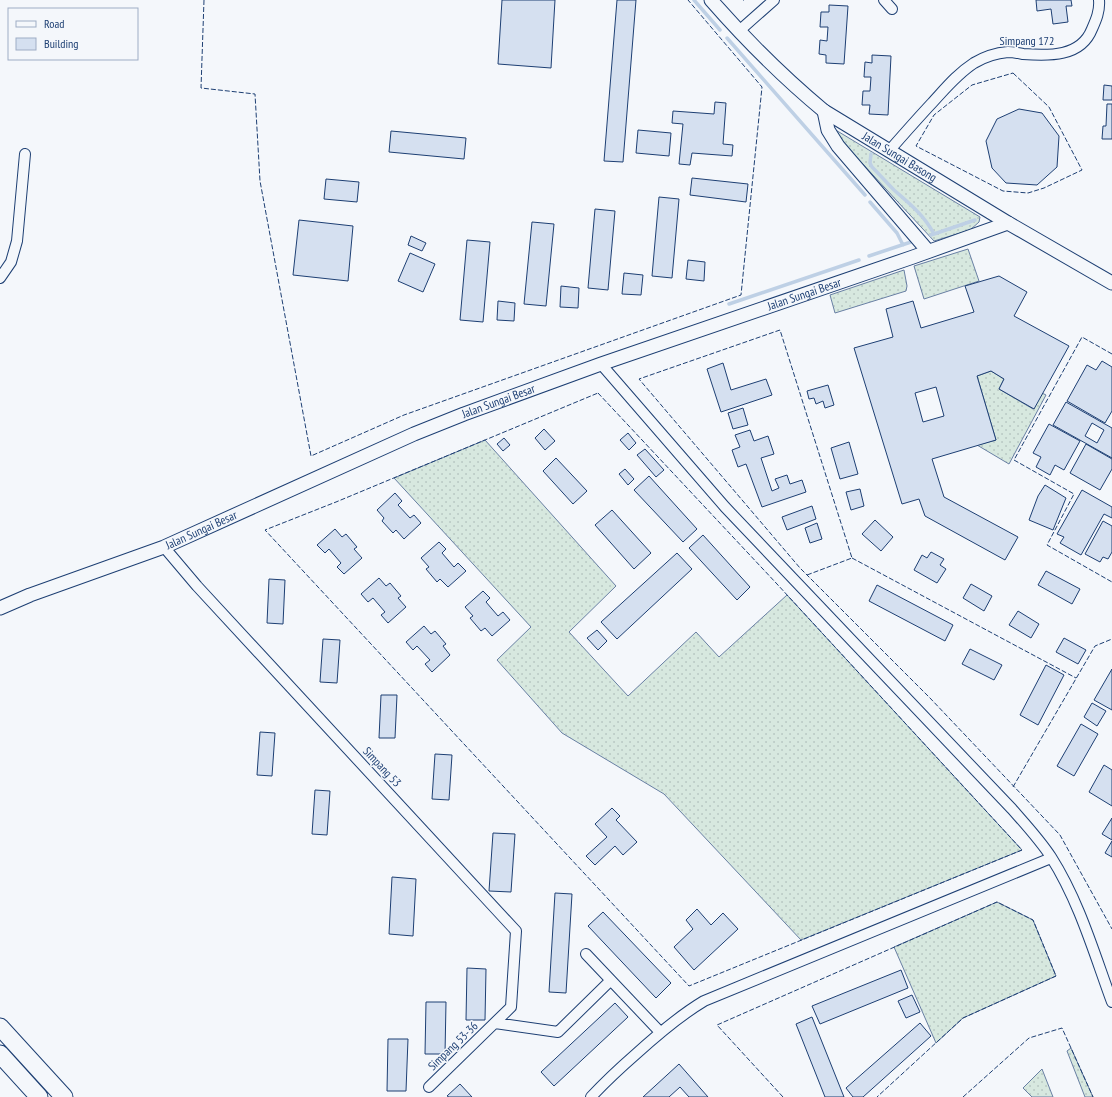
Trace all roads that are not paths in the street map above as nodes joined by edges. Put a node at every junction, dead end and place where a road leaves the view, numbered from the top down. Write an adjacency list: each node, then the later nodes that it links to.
1 (712, 0): 6 (street, Jalan Sungai Basong)
2 (774, 0): 6 (street)
3 (884, 0): 5 (street)
4 (1099, 0): 8 (street, Simpang 172)
5 (892, 9)
6 (738, 31): 7 (street, Jalan Sungai Basong)
7 (824, 111): 8 (street, Jalan Sungai Basong); 11 (street)
8 (889, 151): 10 (street, Jalan Sungai Basong)
9 (25, 154): 12 (street)
10 (1008, 223): 11 (street, Jalan Sungai Besar); 13 (street, Jalan Sungai Basong)
11 (928, 251): 14 (street, Jalan Sungai Besar)
12 (0, 278)
13 (1112, 283)
14 (601, 364): 15 (street, Jalan Sungai Besar); 17 (street)
15 (164, 547): 16 (street, Jalan Sungai Besar); 21 (street, Simpang 53)
16 (0, 608)
17 (1051, 858): 20 (street); 23 (street)
18 (586, 954): 19 (street)
19 (610, 981): 21 (street); 23 (street)
20 (1112, 1002)
21 (495, 1023): 25 (street, Simpang 53-36)
22 (0, 1027): 27 (highway)
23 (660, 1032): 28 (street)
24 (0, 1054): 26 (highway)
25 (429, 1087)
26 (39, 1097)
27 (64, 1097)
28 (591, 1097)

